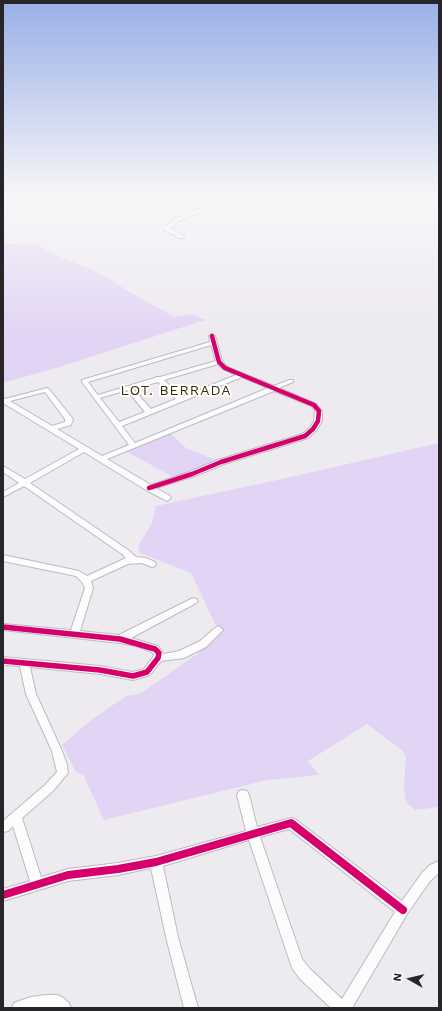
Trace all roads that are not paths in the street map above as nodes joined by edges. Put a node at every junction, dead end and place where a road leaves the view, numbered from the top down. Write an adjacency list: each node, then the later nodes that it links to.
1 (219, 362): 2 (street); 3 (street); 7 (street)
2 (240, 376): 6 (street); 8 (street)
3 (158, 378): 5 (street); 8 (street)
4 (291, 381): 6 (street)
5 (129, 388): 7 (street); 10 (street)
6 (272, 389): 13 (street); 18 (street)
7 (97, 397): 11 (street)
8 (180, 399): 10 (street)
9 (4, 401): 12 (street); 12 (street)
10 (149, 412): 11 (street)
11 (118, 426): 13 (street)
12 (50, 429): 14 (street)
13 (133, 446): 15 (street)
14 (84, 449): 15 (street); 17 (street)
15 (101, 459): 18 (street)
16 (3, 468): 17 (street)
17 (24, 482): 19 (street); 22 (street)
18 (149, 488): 20 (street)
19 (3, 495)
20 (167, 498)
21 (3, 558): 24 (street)
22 (133, 560): 23 (street); 24 (street)
23 (152, 564)
24 (86, 580): 28 (street)
25 (193, 601): 29 (street)
26 (3, 628): 28 (street)
27 (218, 630): 30 (street)
28 (74, 634): 29 (street)
29 (120, 639): 30 (street)
30 (158, 658): 32 (street)
31 (3, 661): 32 (street)
32 (24, 663): 34 (street)
33 (243, 796): 36 (street)
34 (16, 818): 35 (street); 39 (street)
35 (4, 827)
36 (253, 834): 37 (street); 41 (street); 45 (street)
37 (156, 862): 39 (street); 44 (street)
38 (439, 867): 41 (street)
39 (37, 884): 40 (street)
40 (3, 895)
41 (403, 910): 45 (street)
42 (19, 1008): 43 (street)
43 (64, 1008)
44 (191, 1008)
45 (343, 1008)

